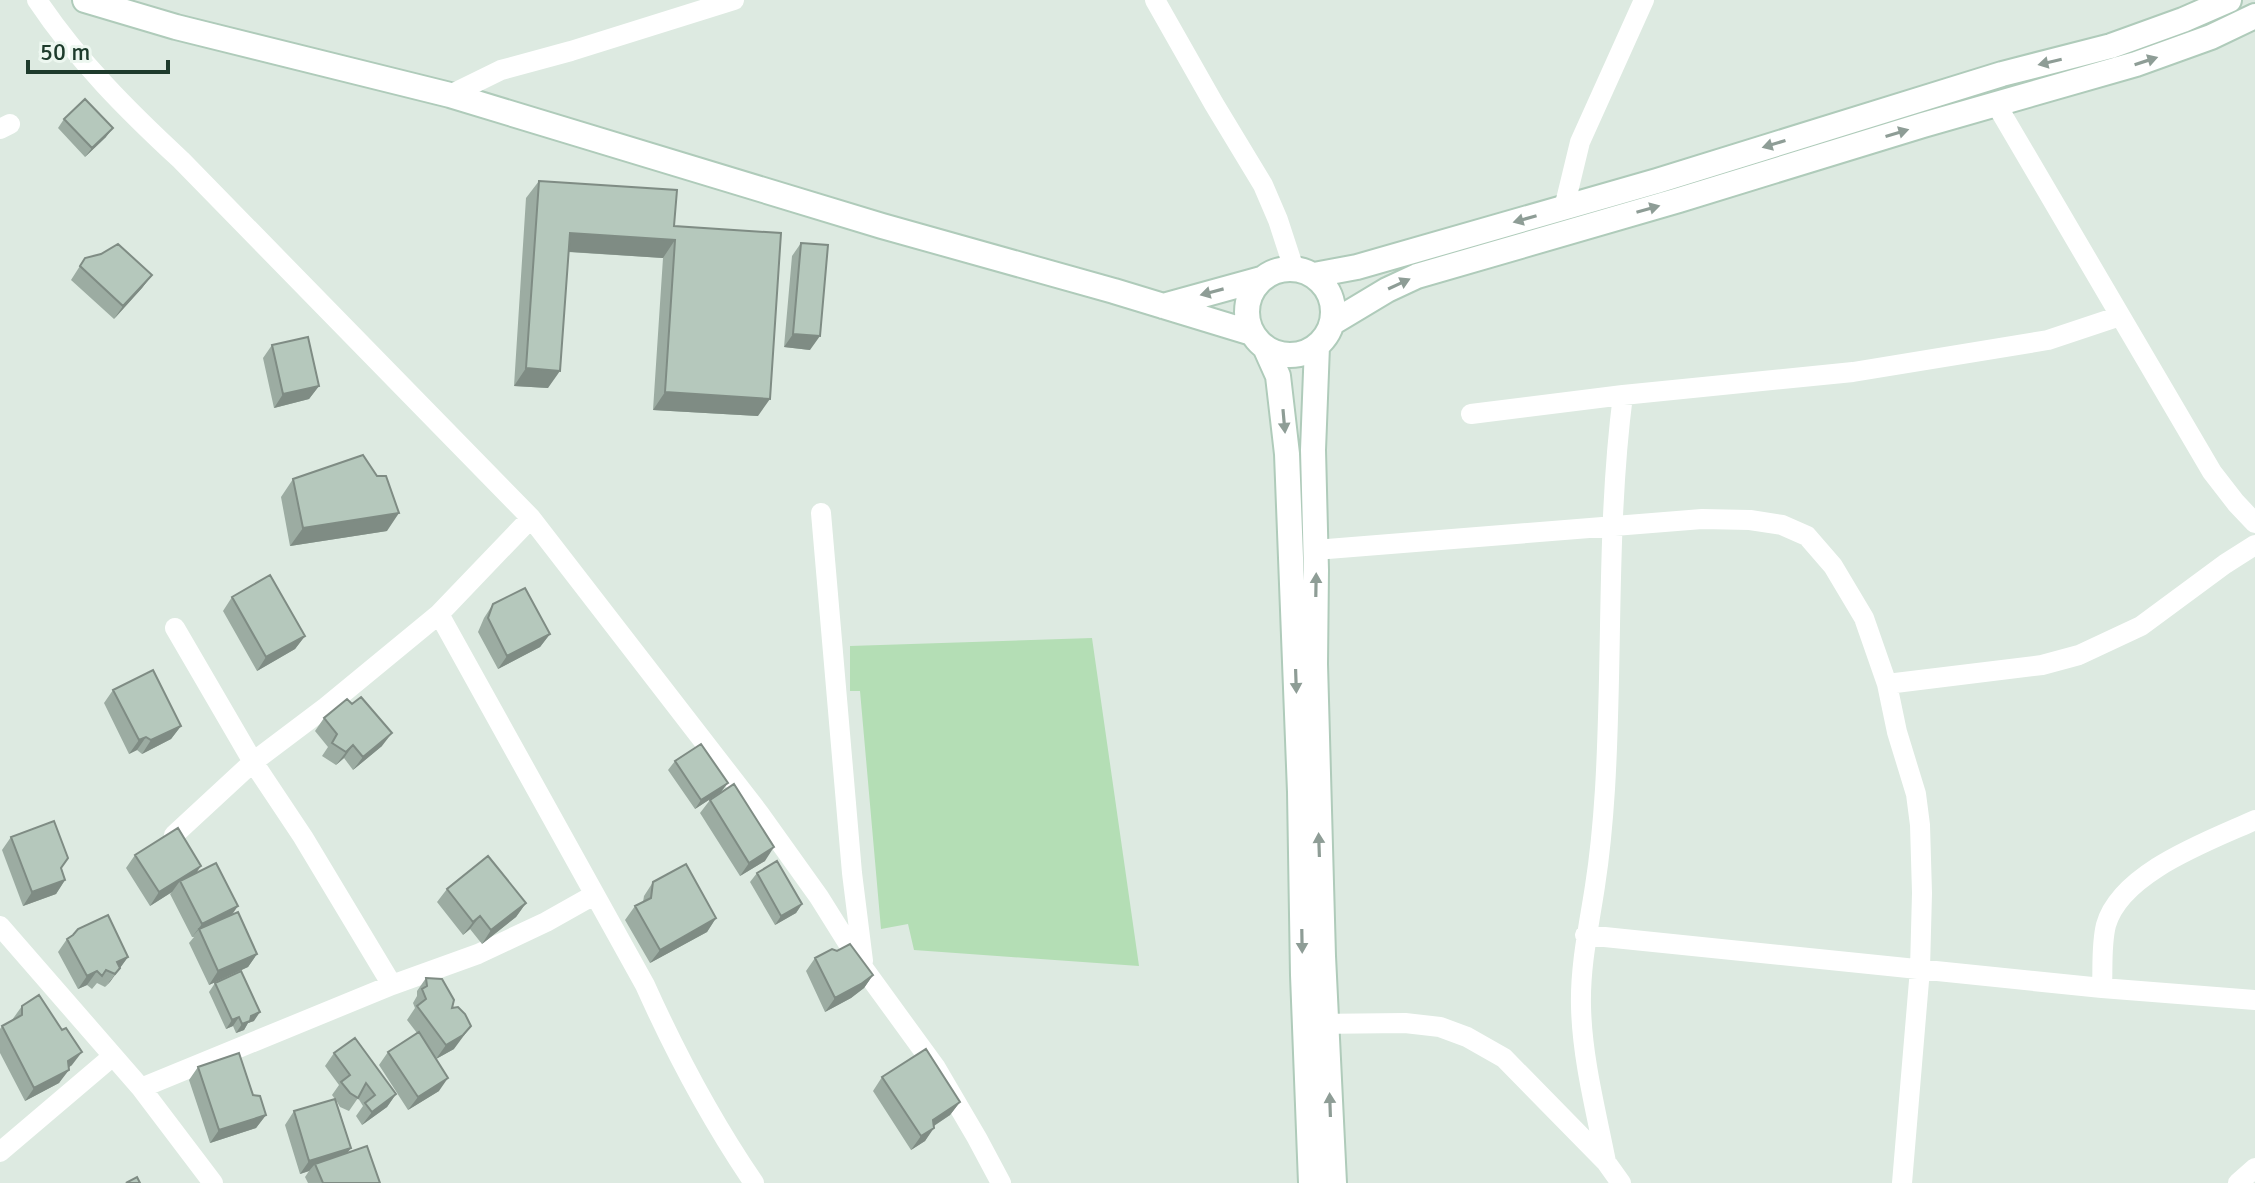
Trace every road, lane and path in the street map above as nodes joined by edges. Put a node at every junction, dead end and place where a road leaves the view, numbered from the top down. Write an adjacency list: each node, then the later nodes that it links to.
1 (37, 0): 24 (street)
2 (85, 0): 9 (main road)
3 (734, 0): 7 (street)
4 (1155, 0): 14 (street)
5 (1644, 0): 13 (street)
6 (2226, 1): 11 (main road, one-way to 11)
7 (700, 4): 9 (street)
8 (2255, 16): 10 (main road, one-way to 8)
9 (450, 95): 16 (main road)
10 (1996, 104): 12 (main road, one-way to 10); 17 (street)
11 (1815, 132): 12 (main road); 13 (main road, one-way to 13)
12 (1824, 156): 18 (main road, one-way to 12)
13 (1564, 208): 14 (main road, one-way to 14)
14 (1304, 272): 15 (main road); 18 (main road)
15 (1261, 279): 16 (main road, one-way to 16); 19 (main road)
16 (1163, 306): 19 (main road)
17 (2120, 316): 21 (street); 25 (street)
18 (1332, 323): 20 (main road)
19 (1258, 340): 20 (main road); 43 (main road, one-way to 43)
20 (1317, 346): 28 (main road)
21 (1623, 395): 22 (street); 26 (street)
22 (1471, 414)
23 (821, 513): 38 (street)
24 (531, 518): 29 (street); 38 (street)
25 (2255, 523)
26 (1612, 527): 28 (street); 31 (street); 37 (street)
27 (2255, 545): 31 (street)
28 (1315, 550): 43 (main road, one-way to 28)
29 (439, 614): 32 (street); 35 (street)
30 (175, 628): 32 (street)
31 (1887, 684): 39 (street)
32 (253, 762): 34 (street); 40 (street)
33 (2255, 820): 41 (street)
34 (174, 835)
35 (594, 895): 40 (street); 50 (street)
36 (0, 926): 44 (street)
37 (1585, 935): 39 (street); 47 (street)
38 (864, 969): 51 (street)
39 (1920, 969): 41 (street); 55 (street)
40 (392, 985): 45 (street)
41 (2102, 988): 42 (street)
42 (2255, 1000)
43 (1316, 1024): 47 (street); 52 (main road); 53 (main road, one-way to 43)
44 (113, 1056): 45 (street); 46 (street)
45 (141, 1088): 49 (street)
46 (0, 1152)
47 (1606, 1162): 54 (street)
48 (2255, 1168): 56 (street)
49 (213, 1183)
50 (754, 1183)
51 (1001, 1183)
52 (1311, 1183)
53 (1334, 1183)
54 (1621, 1183)
55 (1902, 1183)
56 (2238, 1183)

